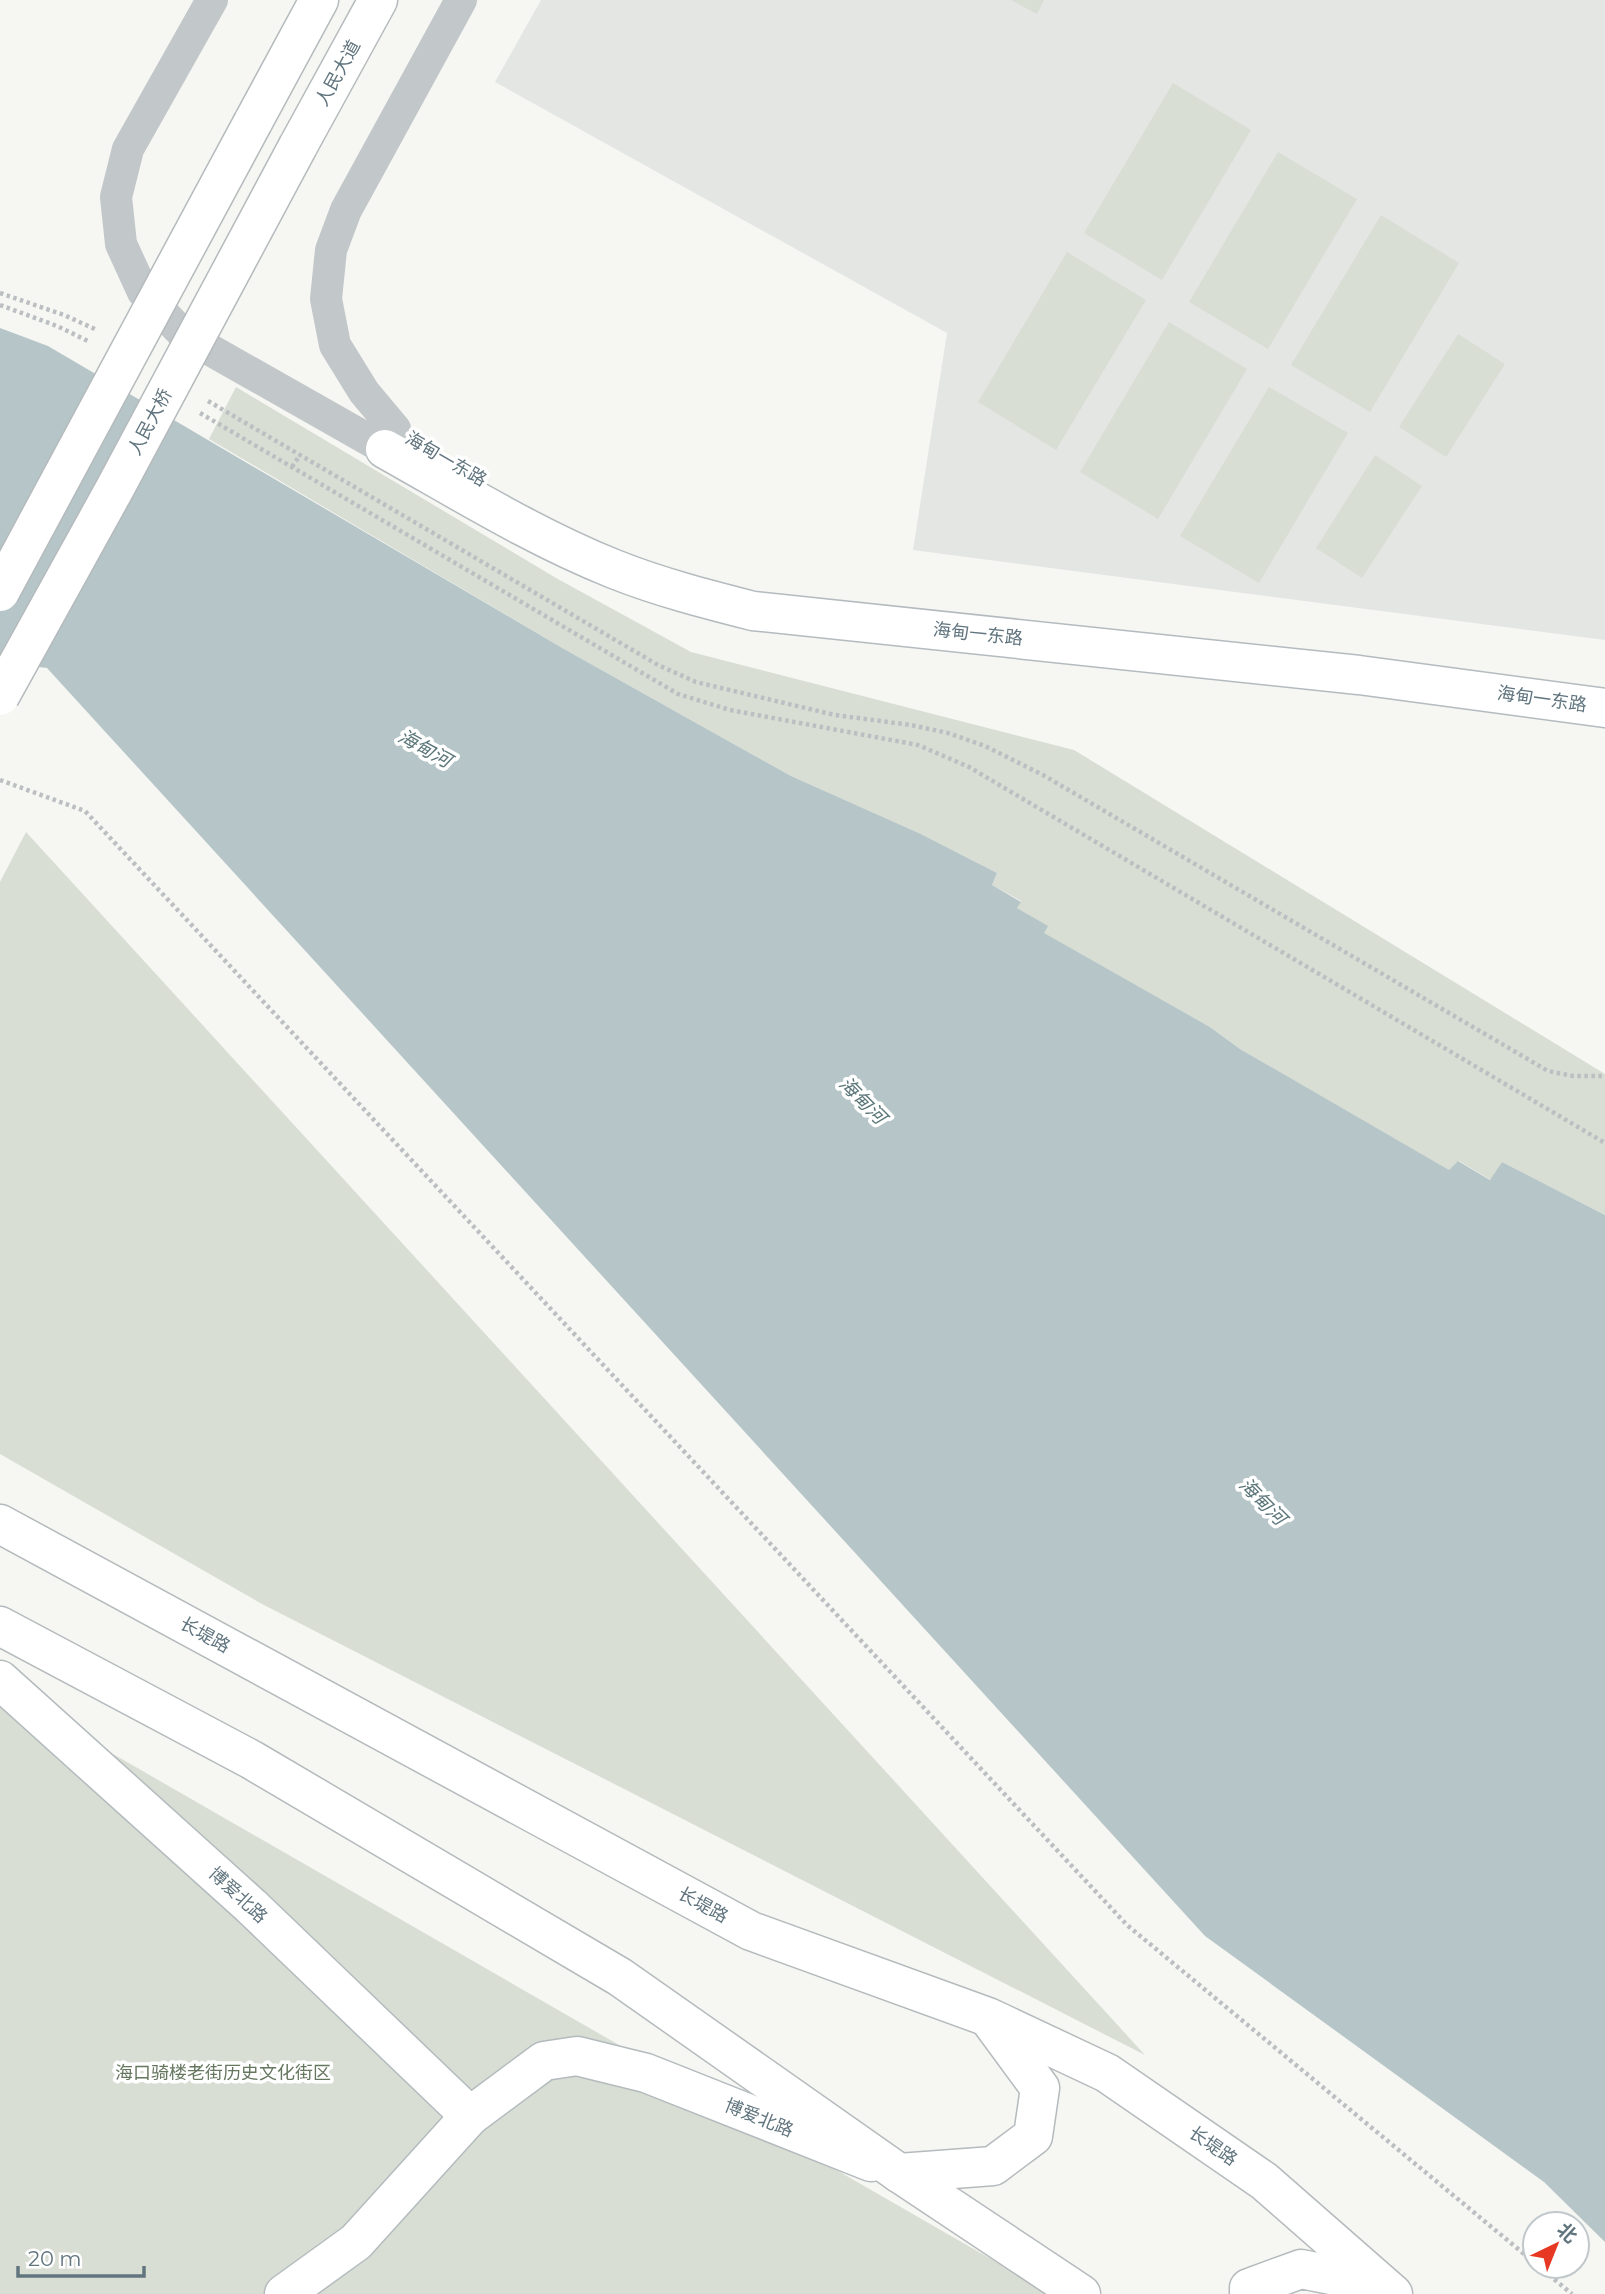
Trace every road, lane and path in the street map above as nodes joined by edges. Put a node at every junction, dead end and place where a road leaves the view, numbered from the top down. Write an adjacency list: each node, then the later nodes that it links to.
1 (212, 0): 8 (street)
2 (319, 0): 11 (main road, bridge)
3 (377, 0): 5 (main road, 人民大道)
4 (461, 0): 8 (street)
5 (298, 146): 13 (main road, 人民大桥, bridge)
6 (224, 411): 9 (path)
7 (217, 424): 10 (path)
8 (390, 439): 12 (main road, 海甸一东路); 14 (main road, 海甸一东路)
9 (300, 455): 10 (path); 16 (path)
10 (292, 467): 17 (path)
11 (0, 592)
12 (1605, 685)
13 (0, 696)
14 (1605, 708)
15 (0, 780): 26 (path)
16 (1605, 1076)
17 (1605, 1143)
18 (0, 1505): 20 (main road)
19 (0, 1524): 20 (main road, 长堤路)
20 (44, 1547): 23 (main road, 长堤路)
21 (0, 1626): 25 (main road)
22 (0, 1680): 24 (main road, 博爱北路)
23 (988, 2017): 25 (main road); 28 (main road, 长堤路)
24 (470, 2116): 25 (main road, 博爱北路); 29 (main road, 博爱北路)
25 (898, 2173): 30 (main road)
26 (1521, 2252)
27 (1555, 2280): 32 (path)
28 (1388, 2290): 31 (main road)
29 (284, 2294)
30 (1081, 2294)
31 (1249, 2294)
32 (1572, 2294)

